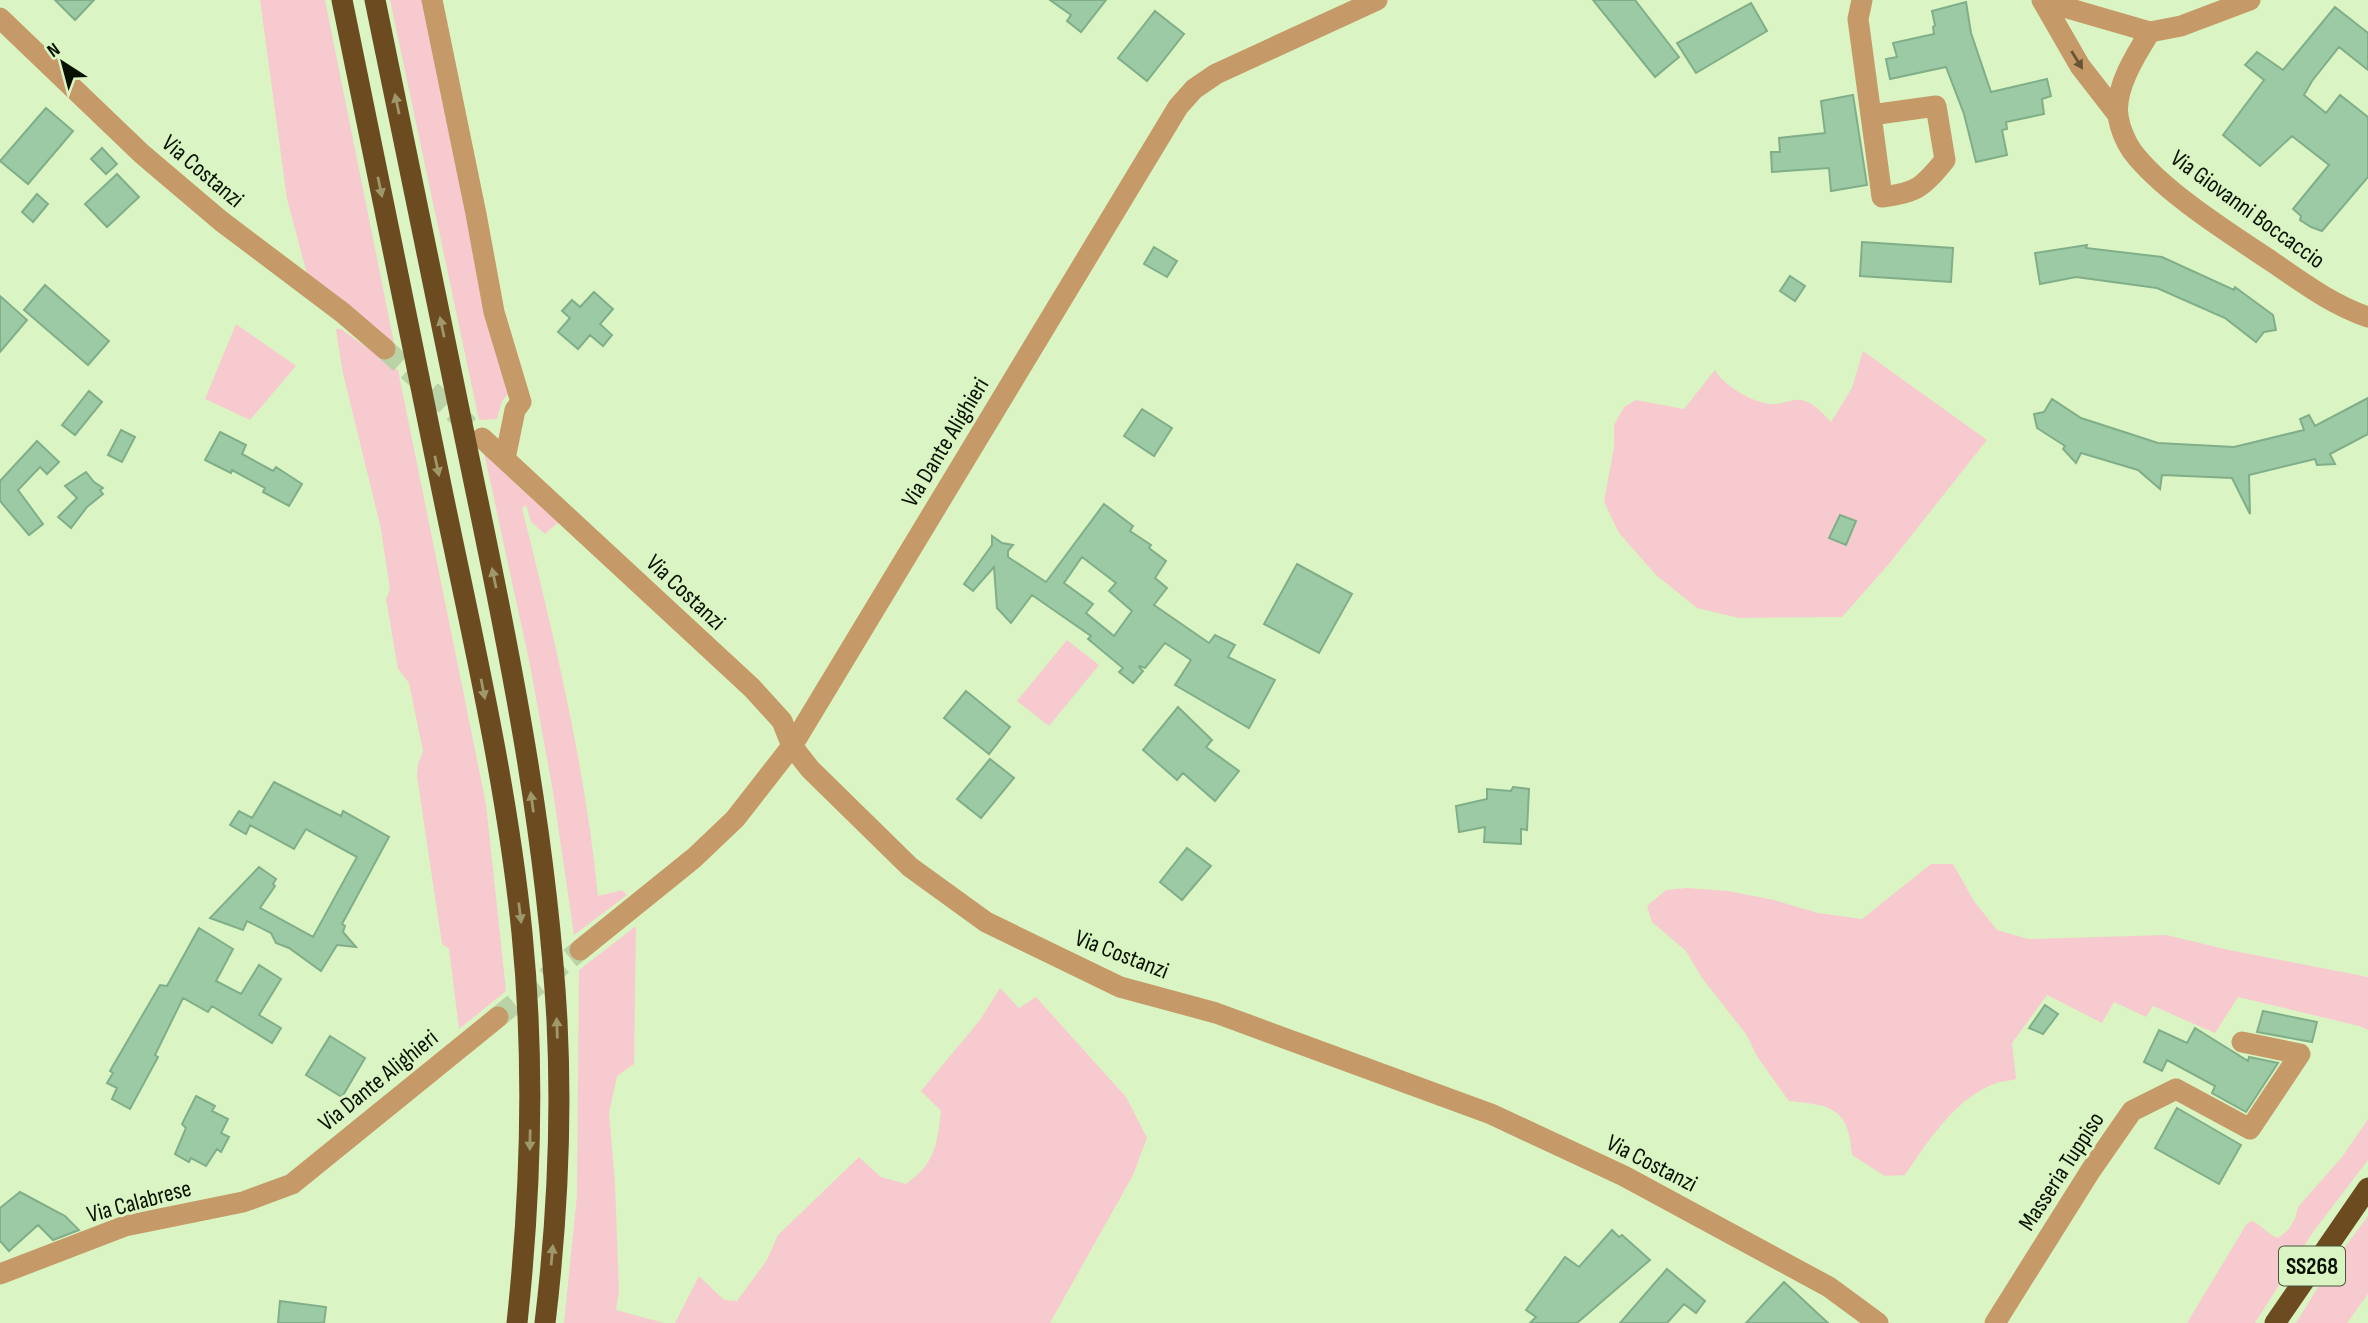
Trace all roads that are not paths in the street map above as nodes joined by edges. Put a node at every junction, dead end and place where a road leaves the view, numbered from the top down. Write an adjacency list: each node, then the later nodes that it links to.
1 (342, 0): 23 (highway, one-way to 23)
2 (375, 0): 14 (highway, one-way to 2)
3 (432, 0): 15 (street)
4 (1377, 0): 16 (street, Via Dante Alighieri)
5 (1862, 0): 10 (street)
6 (2250, 0): 9 (street)
7 (2042, 1): 9 (street); 11 (street, Via Giovanni Boccaccio, one-way to 11)
8 (0, 18): 13 (street, Via Costanzi)
9 (2150, 32): 11 (street)
10 (1871, 115): 10 (street)
11 (2118, 115): 12 (street, Via Giovanni Boccaccio)
12 (2368, 317)
13 (385, 349)
14 (475, 443): 15 (street, Via Costanzi); 24 (highway, one-way to 14)
15 (505, 460): 16 (street, Via Costanzi)
16 (792, 746): 17 (street, Via Dante Alighieri); 25 (street, Via Costanzi)
17 (580, 950)
18 (498, 1017): 20 (street, Via Dante Alighieri)
19 (2242, 1042): 26 (street, Masseria Tuppiso)
20 (292, 1184): 22 (street, Via Calabrese)
21 (2368, 1188): 27 (highway, SS268)
22 (0, 1274)
23 (517, 1323)
24 (545, 1323)
25 (1878, 1323)
26 (1995, 1323)
27 (2275, 1323)

